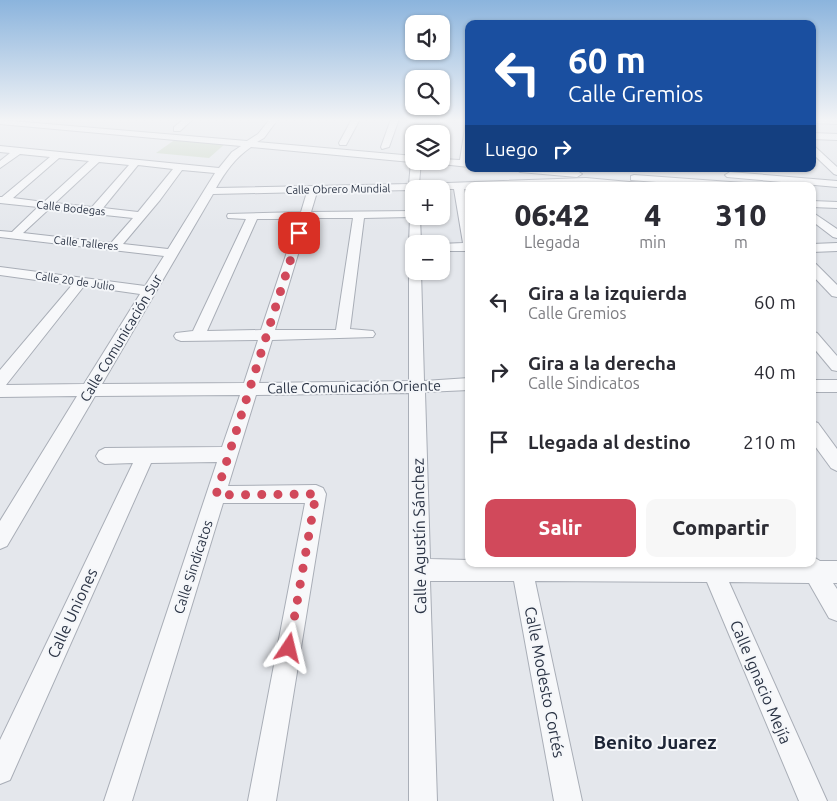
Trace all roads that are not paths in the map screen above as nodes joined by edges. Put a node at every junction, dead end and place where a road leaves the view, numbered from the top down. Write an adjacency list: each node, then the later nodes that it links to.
1 (11, 156): 12 (street)
2 (55, 156): 33 (street)
3 (75, 156): 7 (street)
4 (233, 156): 14 (street, Calle Comunicación Sur)
5 (375, 156): 8 (street)
6 (821, 156): 17 (street)
7 (96, 158): 9 (street); 35 (street)
8 (405, 159)
9 (136, 162): 13 (street); 37 (street)
10 (450, 162): 11 (street)
11 (465, 164)
12 (0, 165)
13 (179, 167): 14 (street); 40 (street)
14 (222, 171): 31 (street, Calle Comunicación Sur)
15 (544, 172): 18 (street)
16 (687, 172): 22 (street)
17 (837, 172)
18 (584, 177): 19 (street, Calle Obrero Mundial); 20 (street); 21 (street)
19 (563, 182)
20 (619, 182)
21 (673, 182)
22 (812, 182)
23 (816, 182): 24 (street)
24 (837, 184)
25 (450, 186): 26 (street, Calle Obrero Mundial)
26 (459, 186): 27 (street, Calle Obrero Mundial); 45 (street)
27 (465, 186)
28 (405, 188): 29 (street, Calle Obrero Mundial)
29 (313, 190): 31 (street, Calle Obrero Mundial); 43 (street, Calle Sindicatos)
30 (816, 191): 32 (street)
31 (209, 192): 54 (street, Calle Comunicación Sur)
32 (837, 193)
33 (2, 200): 35 (street, Calle Bodegas)
34 (816, 205): 36 (street)
35 (47, 206): 37 (street, Calle Bodegas); 48 (street)
36 (831, 208)
37 (95, 211): 40 (street, Calle Bodegas)
38 (359, 215): 39 (street); 43 (street); 62 (street)
39 (405, 215)
40 (141, 216): 50 (street)
41 (232, 216): 42 (street)
42 (253, 216): 43 (street); 66 (street)
43 (305, 216): 64 (street, Calle Sindicatos)
44 (816, 218): 46 (street)
45 (465, 223)
46 (836, 232)
47 (0, 234): 48 (street, Calle Talleres)
48 (15, 236): 50 (street, Calle Talleres)
49 (837, 246): 53 (street)
50 (114, 247): 54 (street, Calle Talleres)
51 (450, 247): 52 (street)
52 (465, 247)
53 (816, 248)
54 (172, 253): 60 (street, Calle Comunicación Sur)
55 (6, 271): 58 (street, Calle 20 de Julio); 59 (street)
56 (816, 271): 61 (street)
57 (415, 280): 73 (street, Calle Agustín Sánchez)
58 (81, 282): 60 (street, Calle 20 de Julio); 69 (street)
59 (0, 283)
60 (149, 291): 75 (street, Calle Comunicación Sur)
61 (837, 293)
62 (342, 334): 63 (street); 64 (street)
63 (368, 334)
64 (267, 335): 66 (street); 74 (street, Calle Sindicatos)
65 (180, 336): 66 (street)
66 (198, 336)
67 (816, 341): 68 (street)
68 (837, 366)
69 (0, 381)
70 (465, 384): 73 (street, Calle Comunicación Oriente)
71 (816, 386): 72 (street)
72 (837, 386)
73 (417, 387): 74 (street, Calle Comunicación Oriente); 87 (street, Calle Agustín Sánchez)
74 (250, 388): 75 (street, Calle Comunicación Oriente); 78 (street, Calle Sindicatos)
75 (91, 390): 76 (street, Calle Comunicación Oriente); 83 (street, Calle Comunicación Sur)
76 (0, 391)
77 (816, 434): 81 (street)
78 (229, 454): 80 (street); 82 (street, Calle Sindicatos)
79 (105, 456): 80 (street)
80 (145, 456): 90 (street, Calle Uniones)
81 (837, 463)
82 (216, 495): 91 (street, Calle Sindicatos); 92 (street)
83 (0, 539)
84 (522, 568): 85 (street); 87 (street); 94 (street, Calle Modesto Cortés)
85 (620, 568): 86 (street)
86 (712, 568): 88 (street); 95 (street, Calle Ignacio Mejía)
87 (420, 570): 93 (street, Calle Agustín Sánchez)
88 (821, 570): 89 (street)
89 (837, 610)
90 (0, 770)
91 (118, 801)
92 (262, 801)
93 (423, 801)
94 (568, 801)
95 (813, 801)

